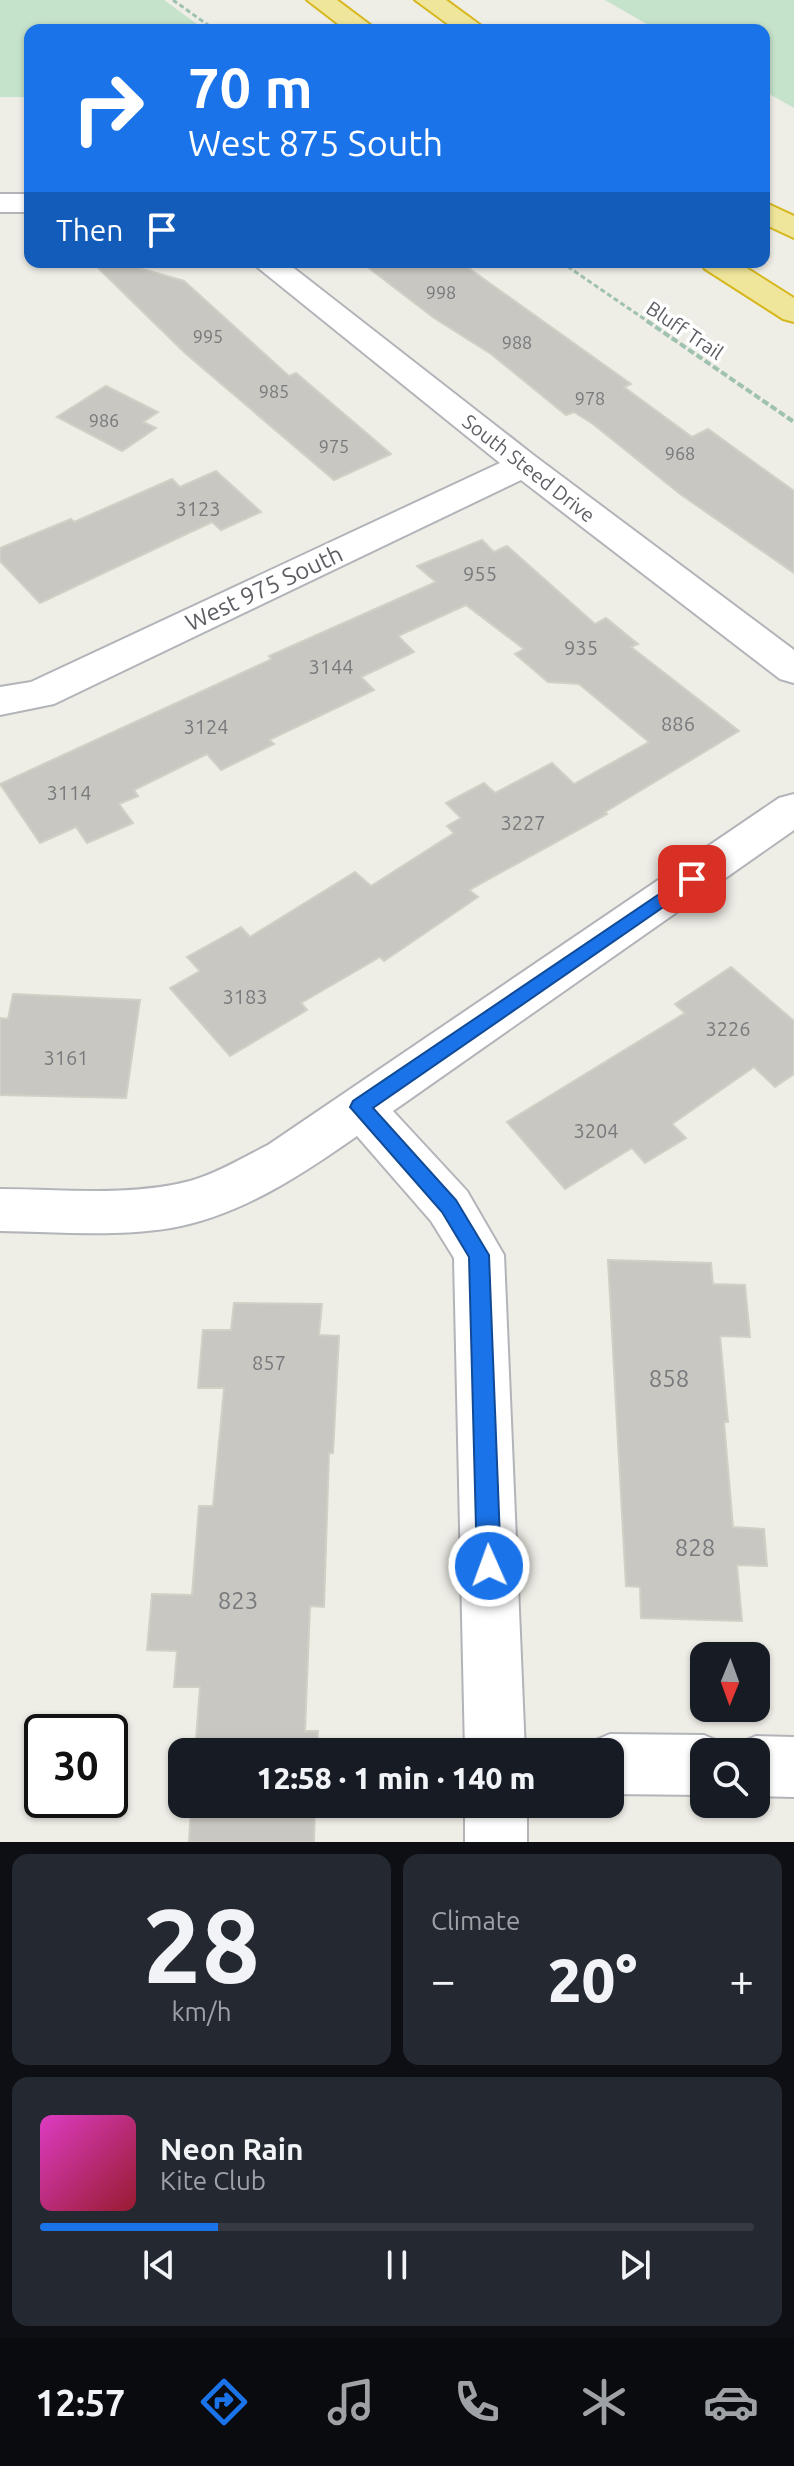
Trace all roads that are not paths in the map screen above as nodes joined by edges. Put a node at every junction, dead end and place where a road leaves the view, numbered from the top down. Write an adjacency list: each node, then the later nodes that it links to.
1 (320, 0): 3 (highway)
2 (428, 0): 4 (highway)
3 (355, 24)
4 (465, 24)
5 (0, 203): 6 (street)
6 (24, 203)
7 (770, 215): 8 (highway)
8 (794, 229)
9 (275, 268): 12 (street, South Steed Drive)
10 (725, 268): 11 (highway)
11 (794, 312)
12 (524, 465): 13 (street, South Steed Drive); 14 (street, West 975 South)
13 (794, 670)
14 (0, 701)
15 (794, 809): 16 (street)
16 (360, 1107): 17 (street); 18 (street)
17 (0, 1210)
18 (495, 1738)
19 (624, 1764): 20 (street)
20 (690, 1765)
21 (770, 1766): 22 (street)
22 (794, 1767)
23 (496, 1818): 24 (street)
24 (496, 1842)

